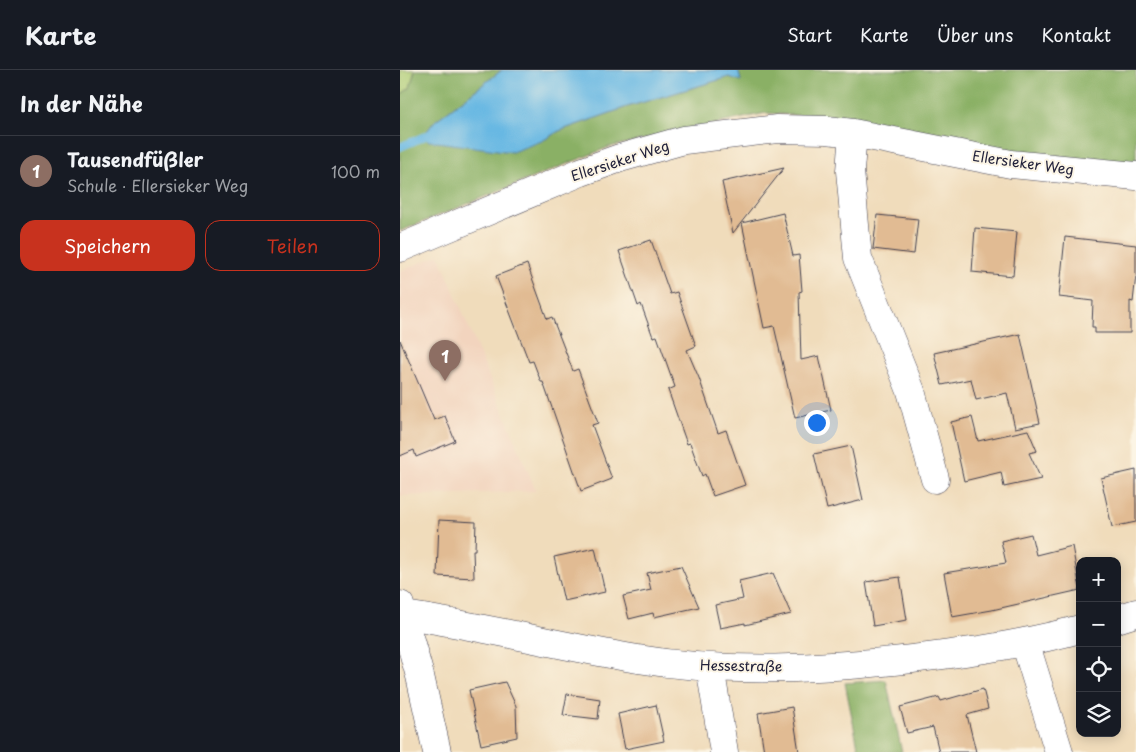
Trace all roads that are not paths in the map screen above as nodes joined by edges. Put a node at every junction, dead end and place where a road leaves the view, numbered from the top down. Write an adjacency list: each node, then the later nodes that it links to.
1 (852, 133): 2 (street, Ellersieker Weg); 3 (street, Ellersieker Weg); 4 (street)
2 (1136, 176)
3 (400, 248)
4 (935, 479)
5 (402, 610): 10 (street, Hessestraße); 11 (street)
6 (1136, 613): 7 (street)
7 (1121, 618)
8 (1076, 630): 9 (street, Hessestraße)
9 (1026, 642): 10 (street, Hessestraße); 13 (street)
10 (710, 667): 12 (street)
11 (436, 752)
12 (724, 752)
13 (1059, 752)

